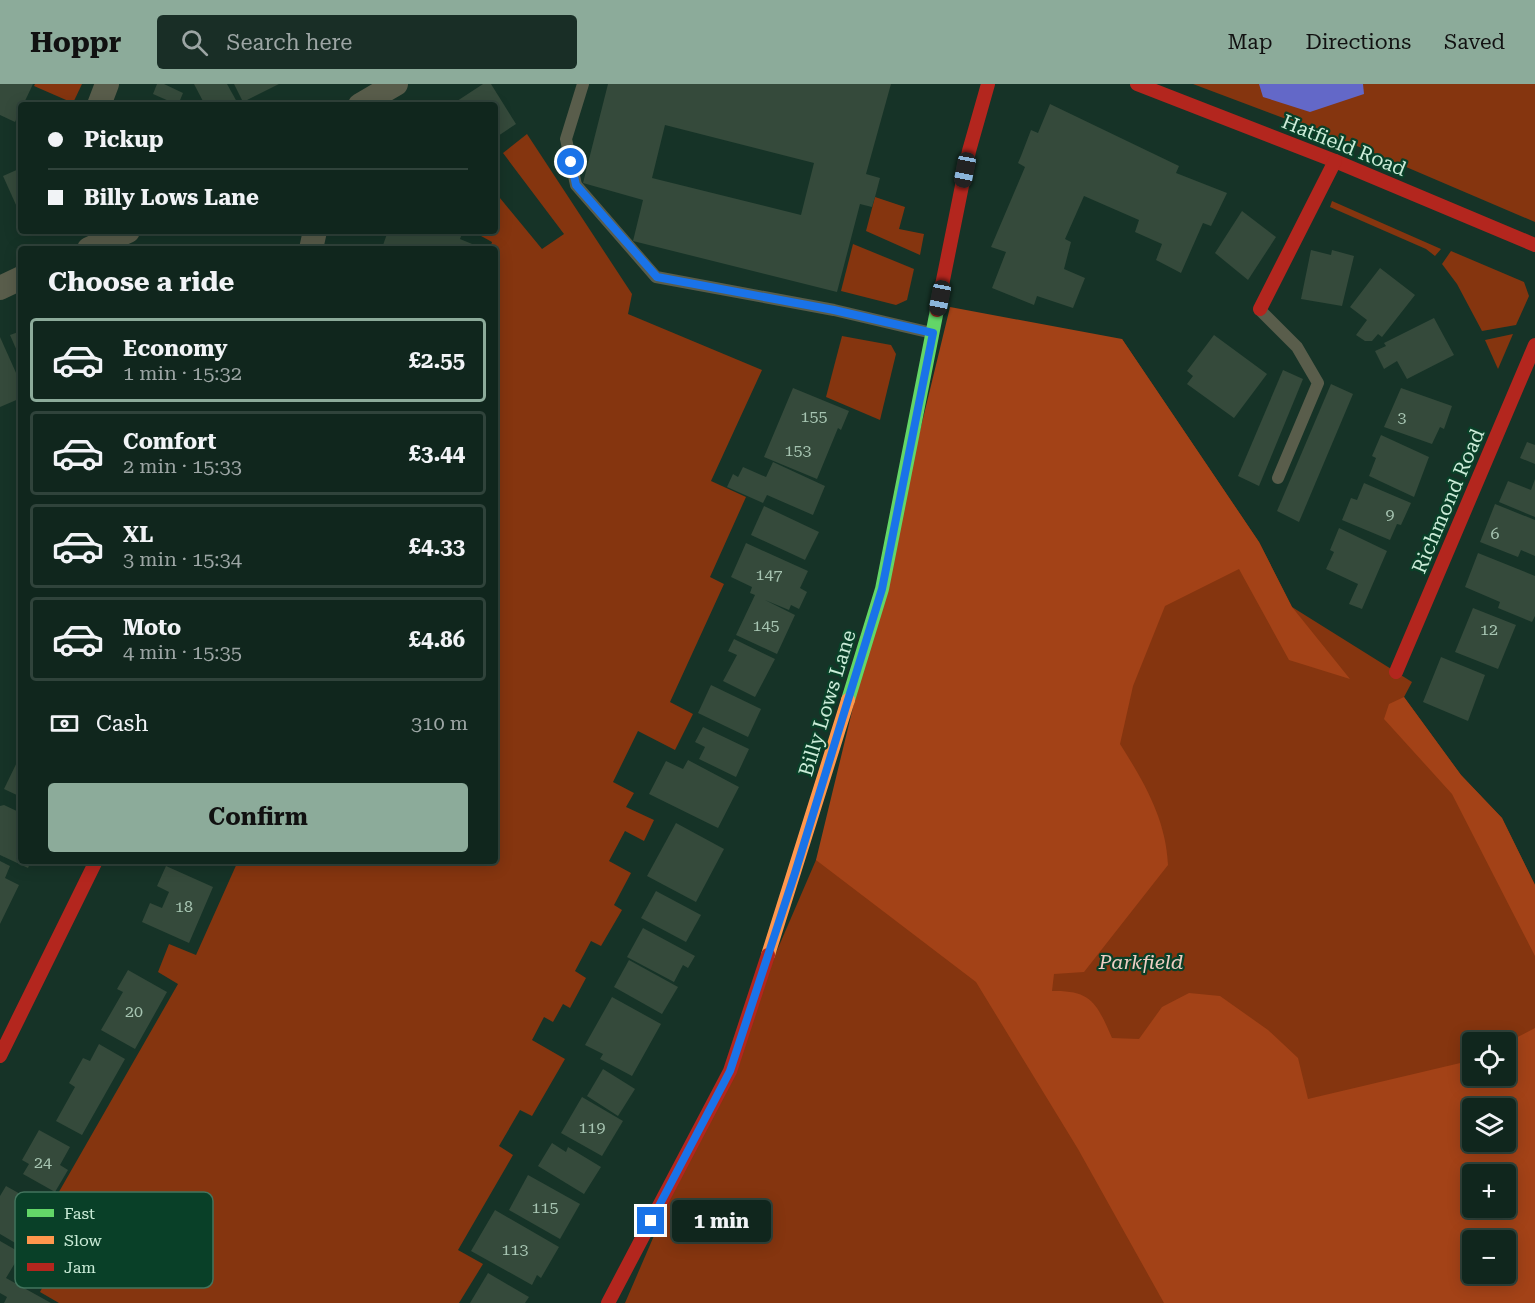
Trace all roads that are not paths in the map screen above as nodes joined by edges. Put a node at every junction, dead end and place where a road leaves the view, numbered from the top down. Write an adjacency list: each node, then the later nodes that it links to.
1 (107, 84): 6 (street)
2 (396, 84): 7 (street)
3 (583, 84): 15 (lane)
4 (988, 84): 15 (street, Billy Lows Lane)
5 (1137, 84): 8 (street, Hatfield Road)
6 (100, 102)
7 (365, 102)
8 (1335, 161): 10 (street, Hatfield Road); 14 (street)
9 (118, 234): 11 (street)
10 (1535, 245)
11 (95, 246)
12 (18, 279): 13 (street)
13 (0, 288)
14 (1260, 309): 17 (lane)
15 (933, 333): 21 (street, Billy Lows Lane)
16 (1535, 345): 18 (street, Richmond Road)
17 (1278, 478)
18 (1396, 672)
19 (95, 864): 20 (street)
20 (0, 1056)
21 (608, 1303)

